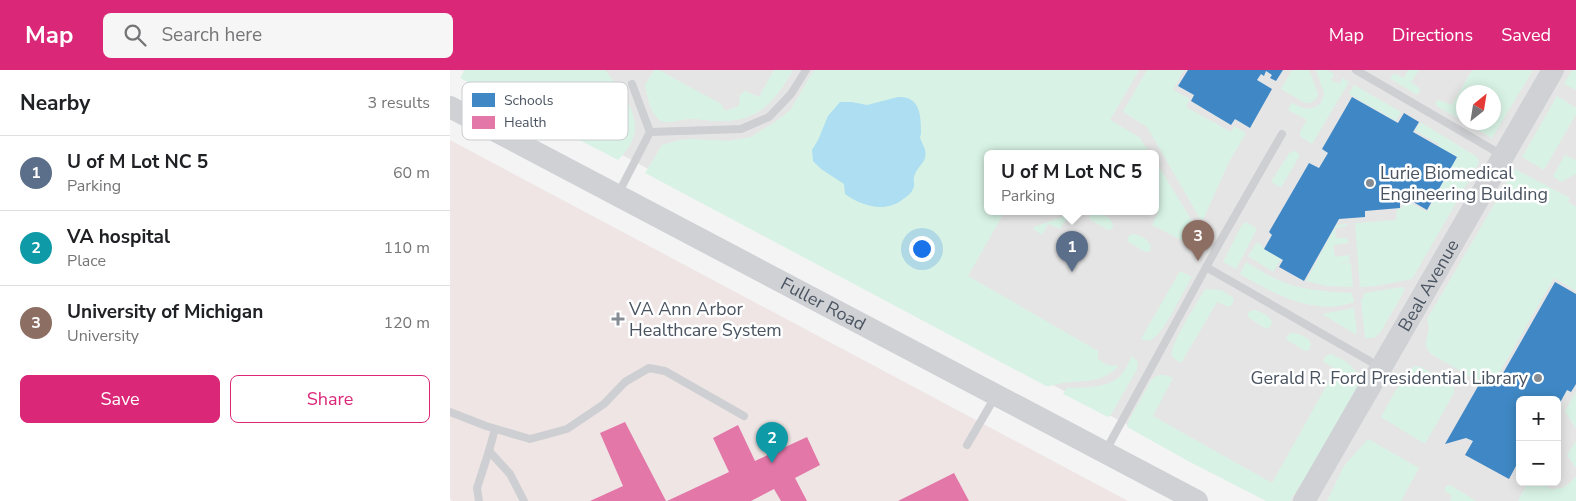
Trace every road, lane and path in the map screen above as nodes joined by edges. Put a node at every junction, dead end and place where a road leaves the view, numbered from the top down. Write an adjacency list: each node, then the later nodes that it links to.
1 (806, 70): 7 (lane)
2 (1356, 70): 10 (lane)
3 (1553, 70): 10 (main road, Beal Avenue)
4 (632, 84): 7 (lane)
5 (450, 107): 6 (main road, Fuller Road)
6 (462, 113)
7 (650, 132): 11 (lane)
8 (1282, 134): 12 (lane)
9 (512, 140): 11 (main road, Fuller Road)
10 (1504, 156): 13 (main road, Beal Avenue)
11 (617, 196): 14 (main road, Fuller Road)
12 (1206, 267): 13 (lane); 20 (lane)
13 (1382, 368): 24 (main road, Beal Avenue)
14 (996, 395): 18 (lane); 20 (main road, Fuller Road)
15 (450, 412): 17 (lane)
16 (744, 416): 17 (lane)
17 (495, 429): 19 (lane)
18 (966, 445)
19 (489, 451): 21 (lane); 22 (lane)
20 (1105, 452): 23 (main road, Fuller Road)
21 (479, 501)
22 (524, 501)
23 (1197, 501)
24 (1304, 501)

